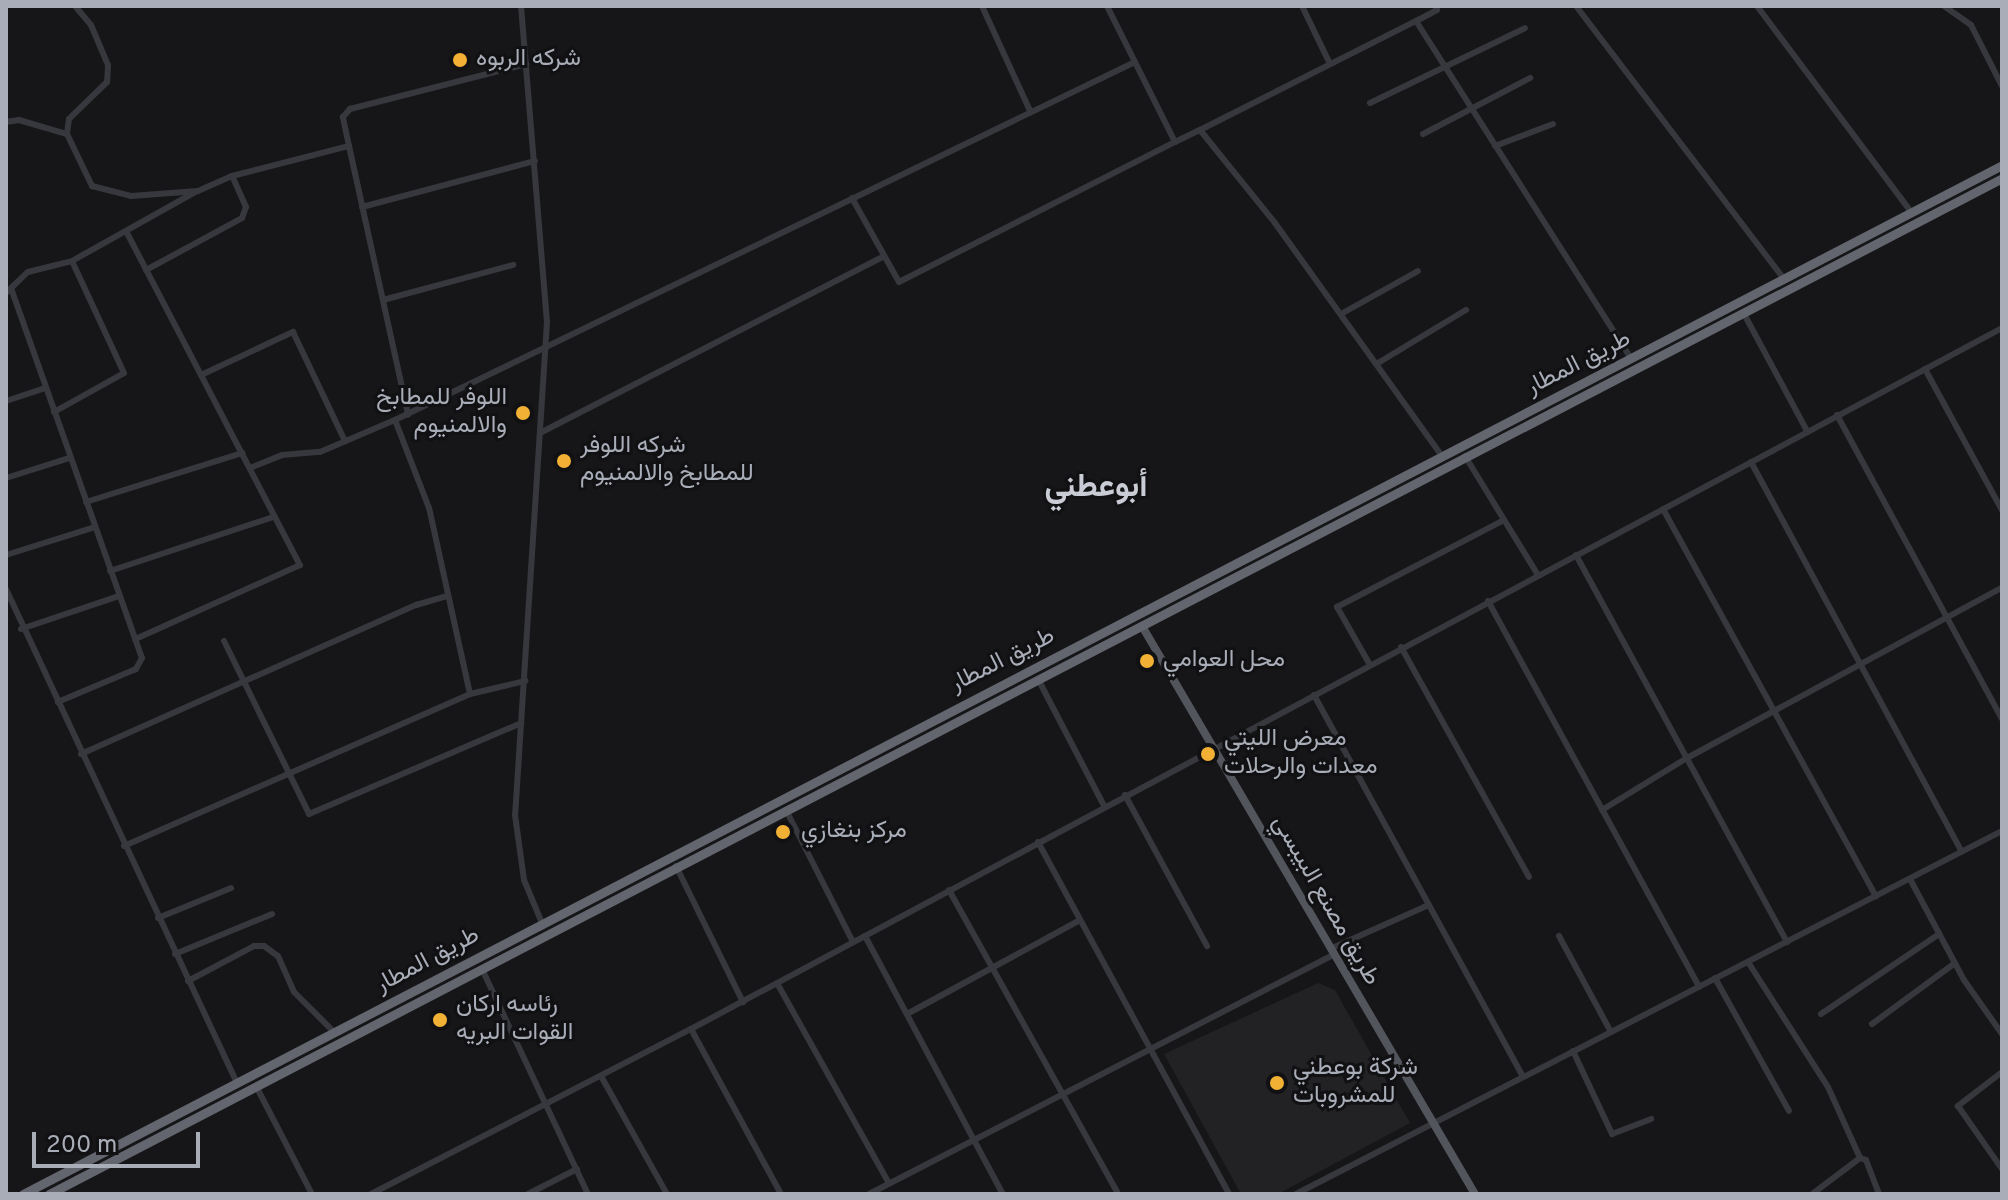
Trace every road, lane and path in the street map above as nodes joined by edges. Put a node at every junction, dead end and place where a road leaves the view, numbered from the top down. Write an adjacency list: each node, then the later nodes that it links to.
1 (75, 6): 25 (street)
2 (521, 6): 14 (street)
3 (982, 6): 21 (street)
4 (1107, 6): 13 (street)
5 (1302, 6): 15 (street)
6 (1446, 6): 10 (street)
7 (1576, 6): 44 (street)
8 (1757, 6): 37 (street)
9 (1944, 6): 18 (street)
10 (1436, 8): 11 (street)
11 (1416, 21): 15 (street); 16 (street)
12 (1525, 28): 16 (street)
13 (1135, 62): 21 (street); 27 (street)
14 (526, 64): 28 (street); 30 (street)
15 (1330, 64): 24 (street)
16 (1445, 66): 19 (street); 20 (street)
17 (1530, 78): 20 (street)
18 (2002, 86)
19 (1370, 103)
20 (1471, 109): 26 (street); 29 (street)
21 (1030, 111): 35 (street)
22 (6, 122): 25 (street)
23 (1553, 124): 29 (street)
24 (1200, 130): 27 (street); 49 (street)
25 (67, 134): 34 (street)
26 (1423, 134)
27 (1175, 142): 39 (street)
28 (349, 146): 32 (street); 36 (street)
29 (1495, 146): 53 (street)
30 (535, 161): 36 (street); 52 (street)
31 (2002, 165): 37 (highway, طريق المطار)
32 (232, 176): 34 (street); 42 (street)
33 (2002, 178): 48 (highway, طريق المطار)
34 (198, 191): 38 (street)
35 (852, 198): 39 (street); 52 (street)
36 (362, 207): 46 (street)
37 (1912, 213): 44 (highway, طريق المطار)
38 (126, 231): 40 (street); 42 (street)
39 (882, 257): 64 (street)
40 (72, 261): 45 (street); 59 (street)
41 (513, 265): 46 (street)
42 (146, 270): 56 (street)
43 (1418, 271): 49 (street)
44 (1785, 280): 51 (highway, طريق المطار)
45 (9, 292): 57 (street)
46 (383, 300): 60 (street)
47 (1466, 310): 54 (street)
48 (1743, 312): 51 (highway, طريق المطار); 63 (street)
49 (1341, 314): 54 (street)
50 (2002, 328): 55 (street)
51 (1684, 337): 53 (highway, طريق المطار); 68 (highway, طريق المطار)
52 (547, 347): 60 (street); 64 (street)
53 (1631, 359): 67 (highway, طريق المطار)
54 (1378, 363): 67 (street)
55 (1925, 369): 61 (street); 77 (street)
56 (201, 375): 65 (street); 66 (street)
57 (45, 388): 58 (street); 59 (street)
58 (6, 401)
59 (54, 412): 69 (street)
60 (408, 415): 62 (street)
61 (1837, 415): 63 (street); 90 (street)
62 (395, 420): 65 (street); 88 (street)
63 (1807, 431): 70 (street)
64 (540, 433): 100 (street)
65 (345, 441): 71 (street)
66 (242, 453): 71 (street); 74 (street)
67 (1442, 456): 73 (highway, طريق المطار)
68 (1465, 456): 75 (highway, طريق المطار); 79 (street)
69 (69, 458): 72 (street); 74 (street)
70 (1751, 462): 76 (street); 97 (street)
71 (250, 468): 78 (street)
72 (6, 478)
73 (1368, 495): 75 (highway); 129 (highway, طريق المطار)
74 (86, 502): 80 (street)
75 (1375, 504): 91 (highway, طريق المطار)
76 (1663, 509): 82 (street); 104 (street)
77 (2002, 510)
78 (273, 517): 83 (street); 93 (street)
79 (1504, 520): 84 (street); 96 (street)
80 (95, 527): 81 (street); 83 (street)
81 (6, 555)
82 (1576, 555): 84 (street); 109 (street)
83 (110, 571): 87 (street)
84 (1538, 575): 89 (street)
85 (2002, 588): 90 (street)
86 (6, 589): 92 (street)
87 (119, 596): 92 (street); 93 (street)
88 (447, 596): 99 (street); 101 (street)
89 (1488, 601): 95 (street); 114 (street)
90 (1948, 618): 97 (street); 105 (street)
91 (1142, 626): 98 (highway, طريق المطار); 107 (main road, طريق مصنع البيبسي)
92 (21, 629): 103 (street)
93 (135, 639): 103 (street)
94 (224, 641): 99 (street)
95 (1401, 647): 96 (street); 120 (street)
96 (1370, 665): 102 (street)
97 (1861, 665): 104 (street); 118 (street)
98 (1038, 679): 112 (street); 113 (highway, طريق المطار)
99 (243, 681): 108 (street); 110 (street)
100 (525, 681): 101 (street); 106 (street)
101 (470, 694): 110 (street)
102 (1314, 695): 107 (street); 125 (street)
103 (58, 702): 108 (street)
104 (1774, 711): 109 (street); 124 (street)
105 (2002, 719)
106 (521, 723): 110 (street); 129 (street)
107 (1212, 748): 111 (street); 136 (main road, طريق مصنع البيبسي)
108 (81, 754): 117 (street)
109 (1687, 758): 114 (street); 134 (street)
110 (286, 774): 117 (street)
111 (1125, 795): 112 (street); 135 (street)
112 (1104, 806): 116 (street)
113 (786, 810): 119 (highway, طريق المطار); 133 (street)
114 (1602, 810): 145 (street)
115 (2002, 831): 118 (street)
116 (1038, 842): 123 (street); 128 (street)
117 (124, 846): 127 (street)
118 (1962, 852): 121 (street)
119 (676, 866): 141 (highway, طريق المطار); 146 (street)
120 (1529, 877)
121 (1910, 879): 124 (street); 130 (street)
122 (231, 888): 127 (street)
123 (949, 890): 131 (street); 140 (street)
124 (1876, 896): 134 (street)
125 (1429, 905): 136 (street); 158 (street)
126 (272, 914): 137 (street)
127 (158, 918): 137 (street)
128 (1080, 920): 140 (street); 154 (street)
129 (542, 923): 151 (highway, طريق المطار)
130 (1939, 934): 139 (street); 148 (street)
131 (865, 936): 133 (street); 147 (street)
132 (1559, 936): 152 (street)
133 (853, 942): 144 (street)
134 (1787, 942): 138 (street)
135 (1207, 946)
136 (1331, 952): 154 (street); 165 (main road, طريق مصنع البيبسي)
137 (175, 954): 143 (street)
138 (1748, 962): 142 (street); 167 (street)
139 (1955, 963): 149 (street); 153 (street)
140 (994, 967): 147 (street); 161 (street)
141 (482, 969): 160 (highway, طريق المطار); 162 (street)
142 (1715, 978): 145 (street); 163 (street)
143 (188, 981): 151 (street); 159 (street)
144 (777, 983): 146 (street); 170 (street)
145 (1699, 987): 152 (street)
146 (743, 1002): 150 (street)
147 (907, 1014): 166 (street)
148 (1821, 1014)
149 (1872, 1024)
150 (691, 1029): 157 (street); 179 (street)
151 (334, 1032): 159 (highway, طريق المطار)
152 (1611, 1032): 155 (street)
153 (2002, 1034)
154 (1150, 1048): 161 (street); 184 (street)
155 (1573, 1051): 158 (street); 164 (street)
156 (2002, 1072): 169 (street)
157 (601, 1076): 162 (street); 178 (street)
158 (1523, 1077): 165 (street)
159 (236, 1081): 172 (highway, طريق المطار)
160 (256, 1086): 173 (highway, طريق المطار); 174 (street)
161 (1063, 1094): 166 (street); 183 (street)
162 (545, 1105): 168 (street); 175 (street)
163 (1789, 1111)
164 (1651, 1119)
165 (1431, 1124): 185 (street); 186 (main road, طريق مصنع البيبسي)
166 (974, 1139): 170 (street); 182 (street)
167 (1860, 1158): 187 (street); 188 (street)
168 (577, 1169): 171 (street); 177 (street)
169 (2002, 1169)
170 (888, 1184): 180 (street); 181 (street)
171 (540, 1191): 176 (street)
172 (23, 1194)
173 (49, 1194)
174 (312, 1194)
175 (371, 1194)
176 (528, 1194)
177 (588, 1194)
178 (667, 1194)
179 (781, 1194)
180 (869, 1194)
181 (891, 1194)
182 (1003, 1194)
183 (1118, 1194)
184 (1229, 1194)
185 (1296, 1194)
186 (1475, 1194)
187 (1812, 1194)
188 (1879, 1194)

